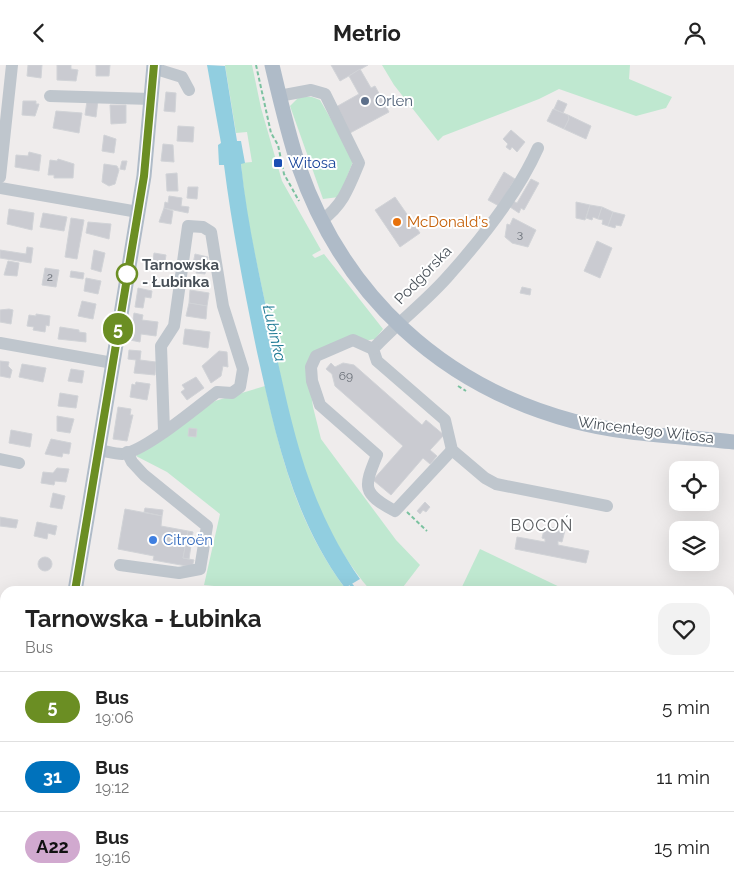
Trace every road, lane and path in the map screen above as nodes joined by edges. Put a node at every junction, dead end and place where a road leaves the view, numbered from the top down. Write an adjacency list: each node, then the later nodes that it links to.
1 (12, 65): 10 (street)
2 (256, 65): 12 (path)
3 (272, 65): 7 (main road, Wincentego Witosa)
4 (154, 67): 5 (street); 8 (main road)
5 (189, 90)
6 (50, 96): 8 (street)
7 (280, 96): 14 (main road, Wincentego Witosa); 14 (street)
8 (152, 99): 13 (main road)
9 (538, 148): 15 (street, Podgórska)
10 (0, 177)
11 (0, 188): 13 (street)
12 (299, 201)
13 (138, 212): 18 (main road)
14 (322, 220): 15 (main road, Wincentego Witosa)
15 (397, 324): 17 (street, Podgórska); 22 (main road, Wincentego Witosa)
16 (0, 343): 18 (street)
17 (373, 349): 24 (street); 24 (street)
18 (113, 363): 23 (main road)
19 (455, 384): 20 (path)
20 (471, 393)
21 (164, 431): 21 (street); 25 (street)
22 (734, 442)
23 (98, 450): 25 (street); 30 (main road)
24 (452, 450): 28 (street)
25 (128, 452): 29 (street)
26 (0, 459): 27 (street)
27 (19, 463)
28 (607, 506)
29 (120, 565)
30 (76, 586)

